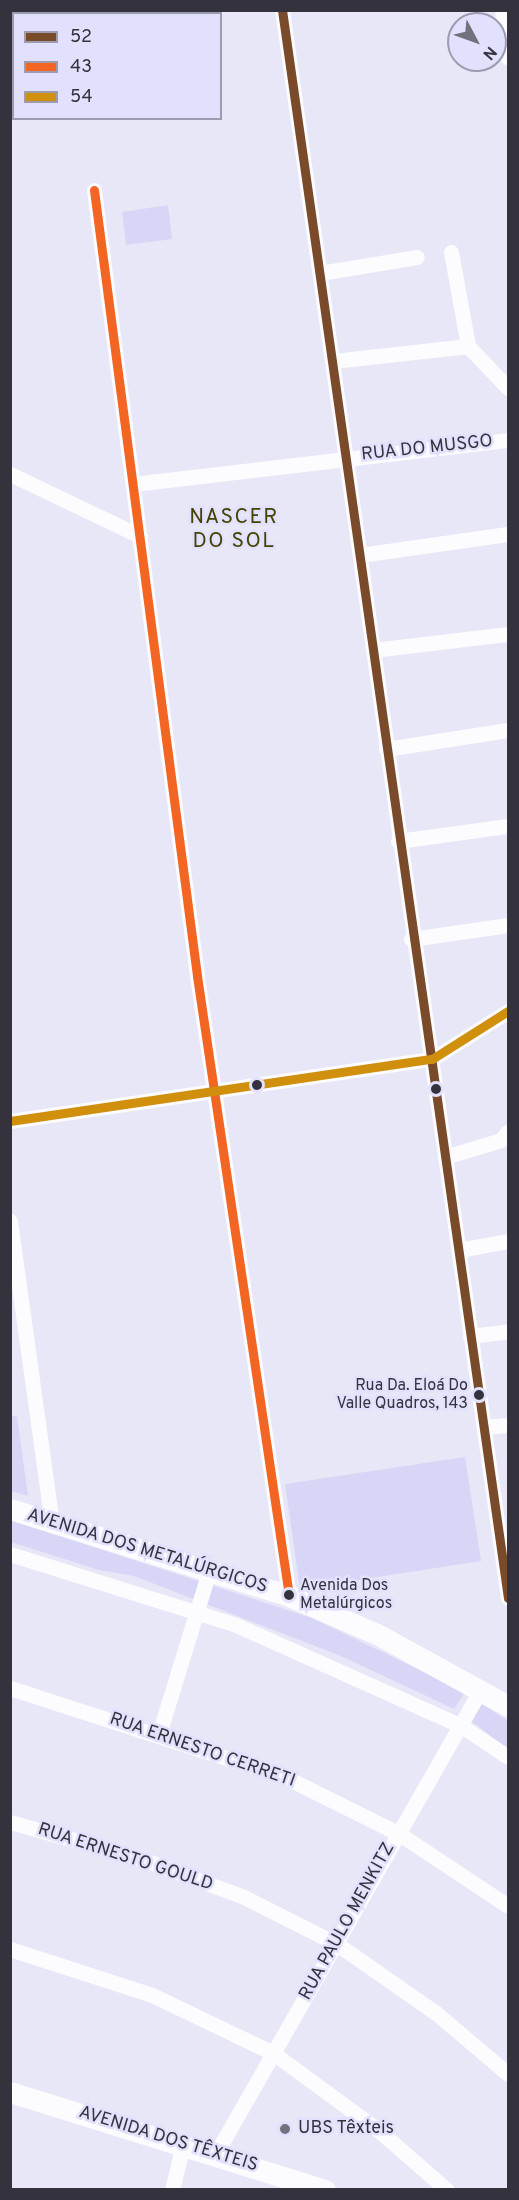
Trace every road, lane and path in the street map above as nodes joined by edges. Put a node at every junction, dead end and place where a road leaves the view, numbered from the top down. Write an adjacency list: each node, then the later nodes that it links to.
1 (282, 10): 7 (street)
2 (502, 10): 3 (street)
3 (508, 58)
4 (94, 190): 14 (street)
5 (451, 252): 8 (street)
6 (417, 257): 7 (street)
7 (320, 273): 9 (street)
8 (468, 346): 9 (street); 10 (street)
9 (333, 361): 12 (street)
10 (508, 388)
11 (508, 440): 12 (street, RUA DO MUSGO)
12 (346, 457): 14 (street, RUA DO MUSGO); 17 (street)
13 (10, 474): 16 (street)
14 (133, 484): 16 (street)
15 (508, 534): 17 (street)
16 (140, 536): 28 (street)
17 (360, 555): 19 (street)
18 (508, 634): 19 (street)
19 (373, 650): 21 (street)
20 (508, 730): 21 (street)
21 (386, 749): 23 (street)
22 (508, 826): 23 (street)
23 (398, 841): 25 (street)
24 (508, 925): 25 (street)
25 (411, 939): 27 (street)
26 (508, 1011): 27 (street)
27 (432, 1059): 28 (street); 31 (street)
28 (212, 1089): 29 (street); 44 (street)
29 (10, 1121)
30 (505, 1136): 31 (street)
31 (445, 1156): 34 (street)
32 (10, 1221): 41 (street)
33 (508, 1241): 34 (street)
34 (459, 1250): 36 (street)
35 (508, 1331): 36 (street)
36 (470, 1336): 38 (street)
37 (508, 1425): 38 (street)
38 (485, 1427): 40 (street)
39 (10, 1509): 41 (main road, AVENIDA DOS METALÚRGICOS)
40 (503, 1518): 45 (street)
41 (52, 1522): 43 (main road, AVENIDA DOS METALÚRGICOS)
42 (10, 1554): 46 (street)
43 (209, 1571): 44 (main road, AVENIDA DOS METALÚRGICOS); 46 (street)
44 (289, 1596): 48 (main road, AVENIDA DOS METALÚRGICOS)
45 (508, 1598)
46 (196, 1613): 50 (street); 51 (street)
47 (10, 1688): 51 (street, RUA ERNESTO CERRETI)
48 (481, 1689): 49 (main road, AVENIDA DOS METALÚRGICOS); 50 (street, RUA PAULO MENKITZ)
49 (508, 1706)
50 (460, 1725): 52 (street); 54 (street, RUA PAULO MENKITZ)
51 (159, 1734): 54 (street, RUA ERNESTO CERRETI)
52 (508, 1757)
53 (10, 1822): 56 (street, RUA ERNESTO GOULD)
54 (398, 1833): 55 (street, RUA ERNESTO CERRETI); 56 (street, RUA PAULO MENKITZ)
55 (508, 1906)
56 (337, 1944): 58 (street, RUA PAULO MENKITZ); 59 (street, RUA ERNESTO GOULD)
57 (10, 1949): 58 (street)
58 (273, 2053): 62 (street, RUA PAULO MENKITZ); 65 (street)
59 (508, 2074)
60 (10, 2092): 61 (main road, AVENIDA DOS TÊXTEIS)
61 (183, 2145): 62 (main road, AVENIDA DOS TÊXTEIS); 63 (street)
62 (216, 2155): 64 (main road, AVENIDA DOS TÊXTEIS)
63 (172, 2190)
64 (325, 2190)
65 (447, 2190)

